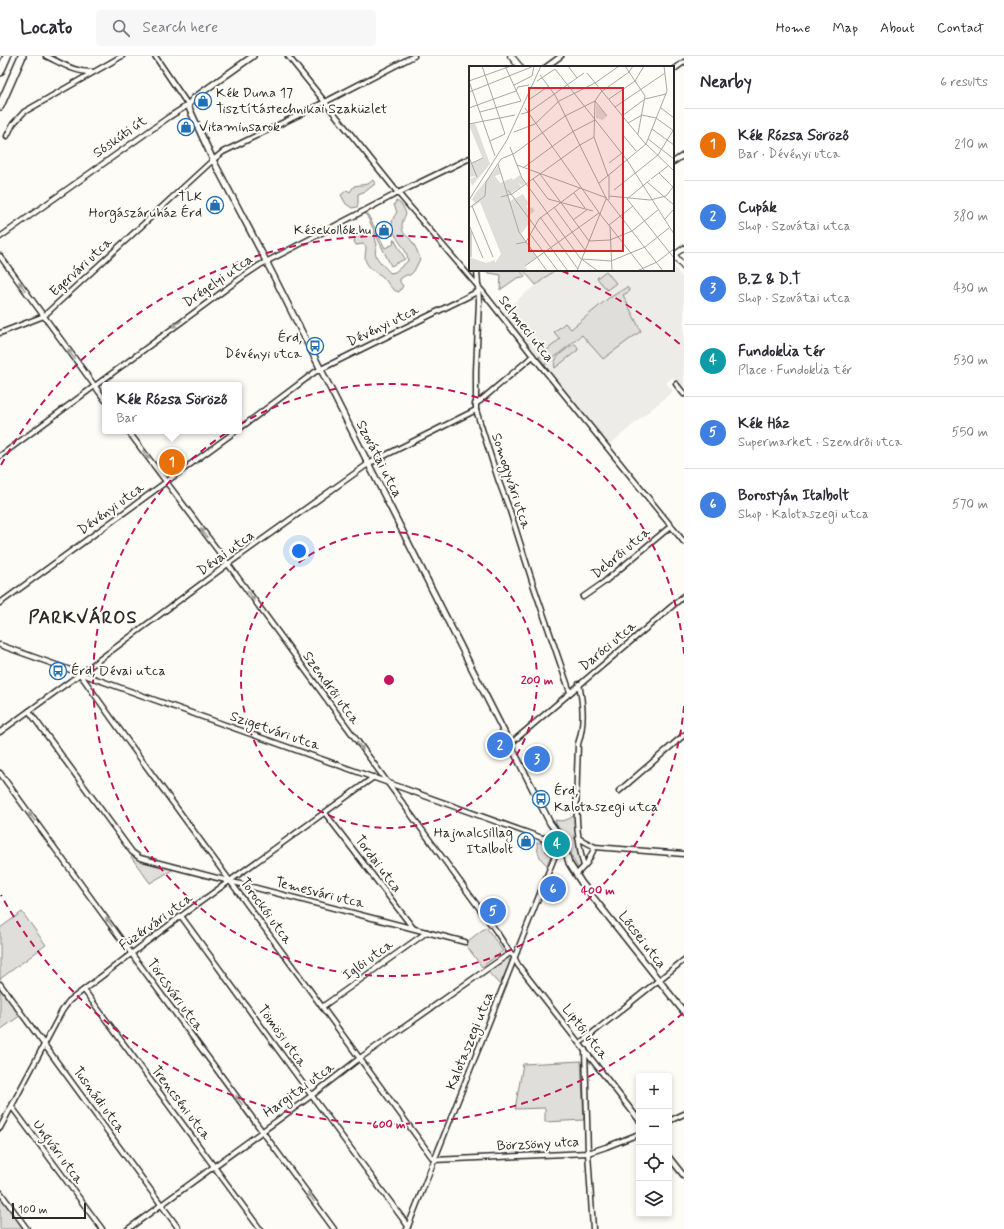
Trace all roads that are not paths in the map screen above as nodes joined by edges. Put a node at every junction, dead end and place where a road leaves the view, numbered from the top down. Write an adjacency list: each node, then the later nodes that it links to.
1 (7, 56): 16 (highway)
2 (22, 56): 19 (highway)
3 (46, 56): 15 (street)
4 (122, 56): 15 (street)
5 (155, 56): 18 (street)
6 (253, 56): 18 (street, Sóskúti út)
7 (288, 56): 17 (street, Selmeci utca)
8 (414, 56): 17 (street, Egervári utca)
9 (511, 56): 12 (main road)
10 (561, 56): 13 (street)
11 (684, 62): 14 (street)
12 (519, 66)
13 (547, 66)
14 (674, 69)
15 (94, 71): 20 (street)
16 (0, 72)
17 (325, 102): 23 (street, Egervári utca); 25 (street, Selmeci utca)
18 (188, 105): 23 (street, Szovátai utca); 26 (street, Sóskúti út)
19 (0, 106)
20 (7, 136)
21 (684, 155): 24 (street)
22 (469, 158): 25 (street, Drégelyi utca)
23 (213, 160): 31 (street, Szovátai utca); 35 (street, Egervári utca)
24 (674, 161)
25 (398, 193): 31 (street, Drégelyi utca); 34 (street, Selmeci utca)
26 (0, 237)
27 (684, 248): 28 (street)
28 (674, 254)
29 (0, 256): 35 (street, one-way to 29)
30 (674, 256): 32 (main road)
31 (266, 261): 38 (street, Szovátai utca); 40 (street, Drégelyi utca, one-way to 40)
32 (684, 267)
33 (477, 271): 34 (street, Somogyvári utca)
34 (479, 289): 37 (street, Selmeci utca); 38 (street, Dévényi utca); 43 (street, Somogyvári utca)
35 (44, 316): 36 (street, Egervári utca); 40 (street, one-way to 35)
36 (0, 333)
37 (533, 356): 43 (street); 51 (street, Selmeci utca)
38 (320, 370): 45 (street, Dévényi utca); 49 (street, Szovátai utca)
39 (676, 384): 41 (street)
40 (94, 385): 42 (street); 48 (street, Drégelyi utca)
41 (684, 394)
42 (102, 396)
43 (475, 404): 44 (street, Somogyvári utca)
44 (476, 410): 49 (street, Dévai utca); 60 (street, Somogyvári utca)
45 (242, 427)
46 (130, 434): 50 (street, Szendrői utca, one-way to 50)
47 (232, 434): 50 (street, Dévényi utca)
48 (0, 456)
49 (368, 464): 53 (street, Dévai utca); 64 (street, Szovátai utca)
50 (165, 481): 53 (street, Szendrői utca, one-way to 50); 56 (street, Dévényi utca)
51 (671, 526): 52 (street, Selmeci utca); 55 (street, Debrői utca)
52 (684, 542)
53 (228, 564): 58 (street, Dévai utca); 67 (street, Szendrői utca, one-way to 67)
54 (684, 596): 59 (street, Daróci utca)
55 (583, 597)
56 (0, 604)
57 (0, 645): 58 (street, Szigetvári utca)
58 (80, 674): 61 (street, Dévai utca); 66 (street, Szigetvári utca); 83 (street, Torockói utca)
59 (579, 684): 60 (street, Daróci utca); 74 (street)
60 (570, 692): 64 (street, Daróci utca)
61 (29, 711): 62 (street, Dévai utca); 83 (street, Temesvári utca)
62 (0, 732)
63 (684, 735): 68 (street)
64 (510, 744): 70 (street, Szovátai utca)
65 (0, 772): 89 (street, Törcsvári utca, one-way to 65)
66 (374, 778): 67 (street, Szigetvári utca); 69 (street, Füzérvári utca)
67 (386, 782): 73 (street, Szigetvári utca); 88 (street, Szendrői utca)
68 (619, 791)
69 (325, 813): 83 (street, Füzérvári utca); 85 (street, Tordai utca)
70 (550, 822): 71 (street); 72 (street)
71 (559, 835): 72 (street); 77 (street)
72 (551, 837): 73 (street, Szigetvári utca); 75 (street)
73 (542, 838): 75 (street, Szigetvári utca)
74 (578, 838): 76 (street); 81 (street)
75 (548, 843): 78 (street)
76 (594, 847): 79 (street); 81 (street)
77 (565, 849): 78 (street); 80 (street, Lőcsei utca)
78 (556, 853): 80 (street, Lőcsei utca); 90 (street, Kalotaszegi utca)
79 (684, 854)
80 (569, 863): 82 (street, Lőcsei utca)
81 (584, 866): 82 (street)
82 (576, 875): 92 (street, Lőcsei utca)
83 (230, 881): 84 (street, Füzérvári utca); 85 (street, Temesvári utca); 95 (street, Torockói utca)
84 (181, 916): 89 (street, Füzérvári utca); 101 (street, Tömösi utca)
85 (413, 928): 86 (street, Temesvári utca)
86 (427, 932): 87 (street, Temesvári utca); 95 (street, Iglói utca)
87 (465, 942)
88 (510, 953): 90 (street, Szendrői utca); 100 (street, Hargitai utca)
89 (131, 954): 94 (street, Füzérvári utca); 107 (street, Törcsvári utca, one-way to 89)
90 (515, 958): 97 (street, Liptói utca); 110 (street, Kalotaszegi utca)
91 (684, 960): 92 (street)
92 (658, 980): 96 (street, Lőcsei utca); 97 (street)
93 (0, 984): 98 (street, Tusnádi utca)
94 (84, 990): 98 (street, Füzérvári utca); 112 (street, Trencséni utca)
95 (322, 1007): 100 (street, Torockói utca)
96 (684, 1012)
97 (580, 1043): 99 (street, Liptói utca)
98 (45, 1044): 102 (street, Füzérvári utca); 115 (street, Tusnádi utca)
99 (585, 1050): 104 (street, Liptói utca); 109 (street)
100 (360, 1058): 101 (street, Hargitai utca); 110 (street, Torockói utca)
101 (311, 1096): 107 (street, Hargitai utca); 116 (street, Tömösi utca)
102 (12, 1107): 106 (street, Füzérvári utca); 118 (street, Ungvári utca)
103 (684, 1114): 105 (street)
104 (636, 1116)
105 (672, 1120)
106 (0, 1128)
107 (262, 1131): 112 (street, Hargitai utca); 122 (street, Törcsvári utca, one-way to 107)
108 (636, 1135): 109 (street, Börzsöny utca)
109 (588, 1153): 110 (street, Börzsöny utca); 123 (street)
110 (434, 1160): 116 (street, Kalotaszegi utca)
111 (672, 1161): 113 (street)
112 (214, 1166): 115 (street, Hargitai utca); 121 (street, Trencséni utca)
113 (684, 1176)
114 (0, 1192): 117 (street)
115 (161, 1204): 119 (street, Hargitai utca); 120 (street, Tusnádi utca)
116 (408, 1227)
117 (27, 1229)
118 (102, 1229)
119 (128, 1229)
120 (179, 1229)
121 (260, 1229)
122 (334, 1229)
123 (593, 1229)

